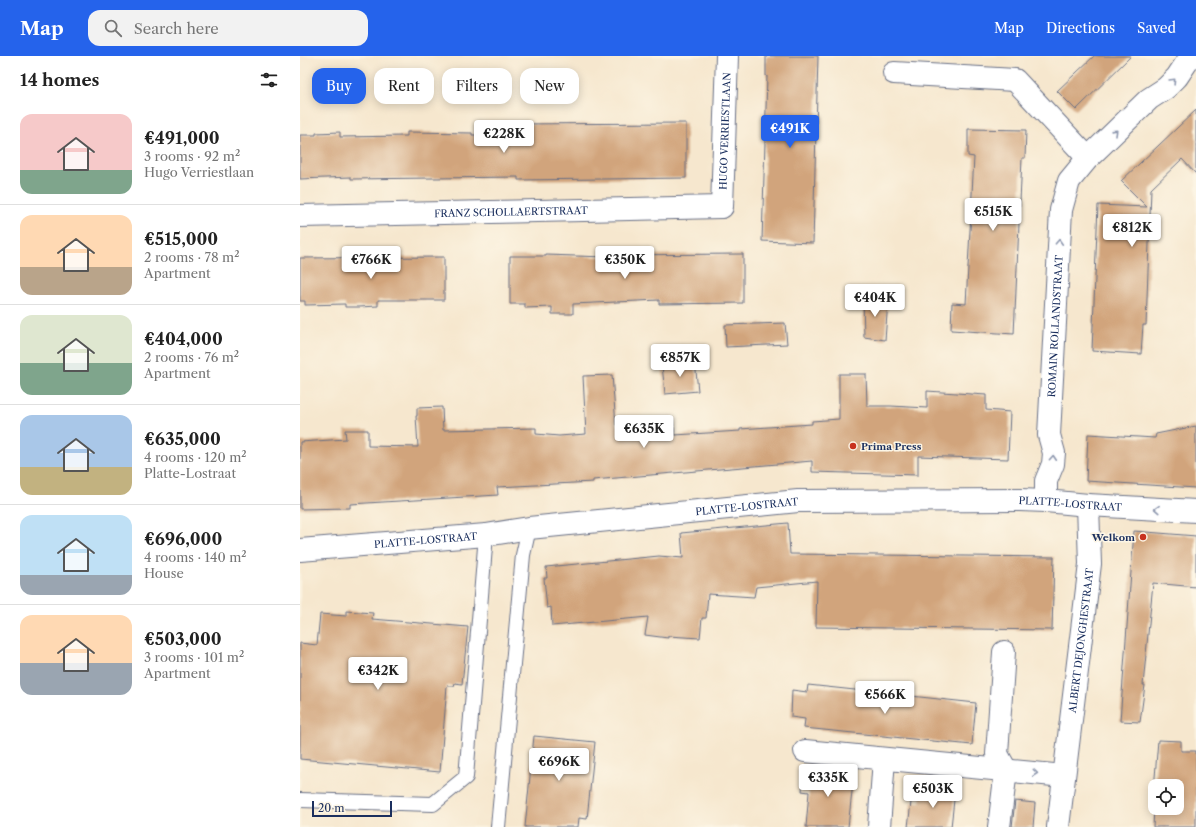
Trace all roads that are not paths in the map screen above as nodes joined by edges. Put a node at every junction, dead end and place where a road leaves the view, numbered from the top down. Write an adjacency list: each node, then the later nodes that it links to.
1 (728, 56): 5 (street, HUGO VERRIESTLAAN)
2 (1191, 56): 4 (street, ROMAIN ROLLANDSTRAAT, one-way to 2)
3 (894, 73): 4 (street)
4 (1088, 158): 7 (street, ROMAIN ROLLANDSTRAAT, one-way to 4)
5 (722, 207): 6 (street, FRANZ SCHOLLAERTSTRAAT)
6 (300, 216)
7 (1046, 500): 8 (street, PLATTE-LOSTRAAT); 10 (street, PLATTE-LOSTRAAT)
8 (1088, 505): 9 (street, PLATTE-LOSTRAAT, one-way to 8); 17 (street, ALBERT DEJONGHESTRAAT)
9 (1196, 511)
10 (528, 528): 11 (street, PLATTE-LOSTRAAT); 19 (lane)
11 (486, 535): 12 (street, PLATTE-LOSTRAAT); 18 (lane)
12 (300, 550)
13 (1004, 652): 16 (street)
14 (805, 751): 15 (street)
15 (884, 759): 16 (street); 20 (street)
16 (1006, 770): 17 (street, one-way to 17); 21 (street)
17 (1064, 776): 22 (street, ALBERT DEJONGHESTRAAT)
18 (300, 800)
19 (498, 827)
20 (879, 827)
21 (999, 827)
22 (1058, 827)

